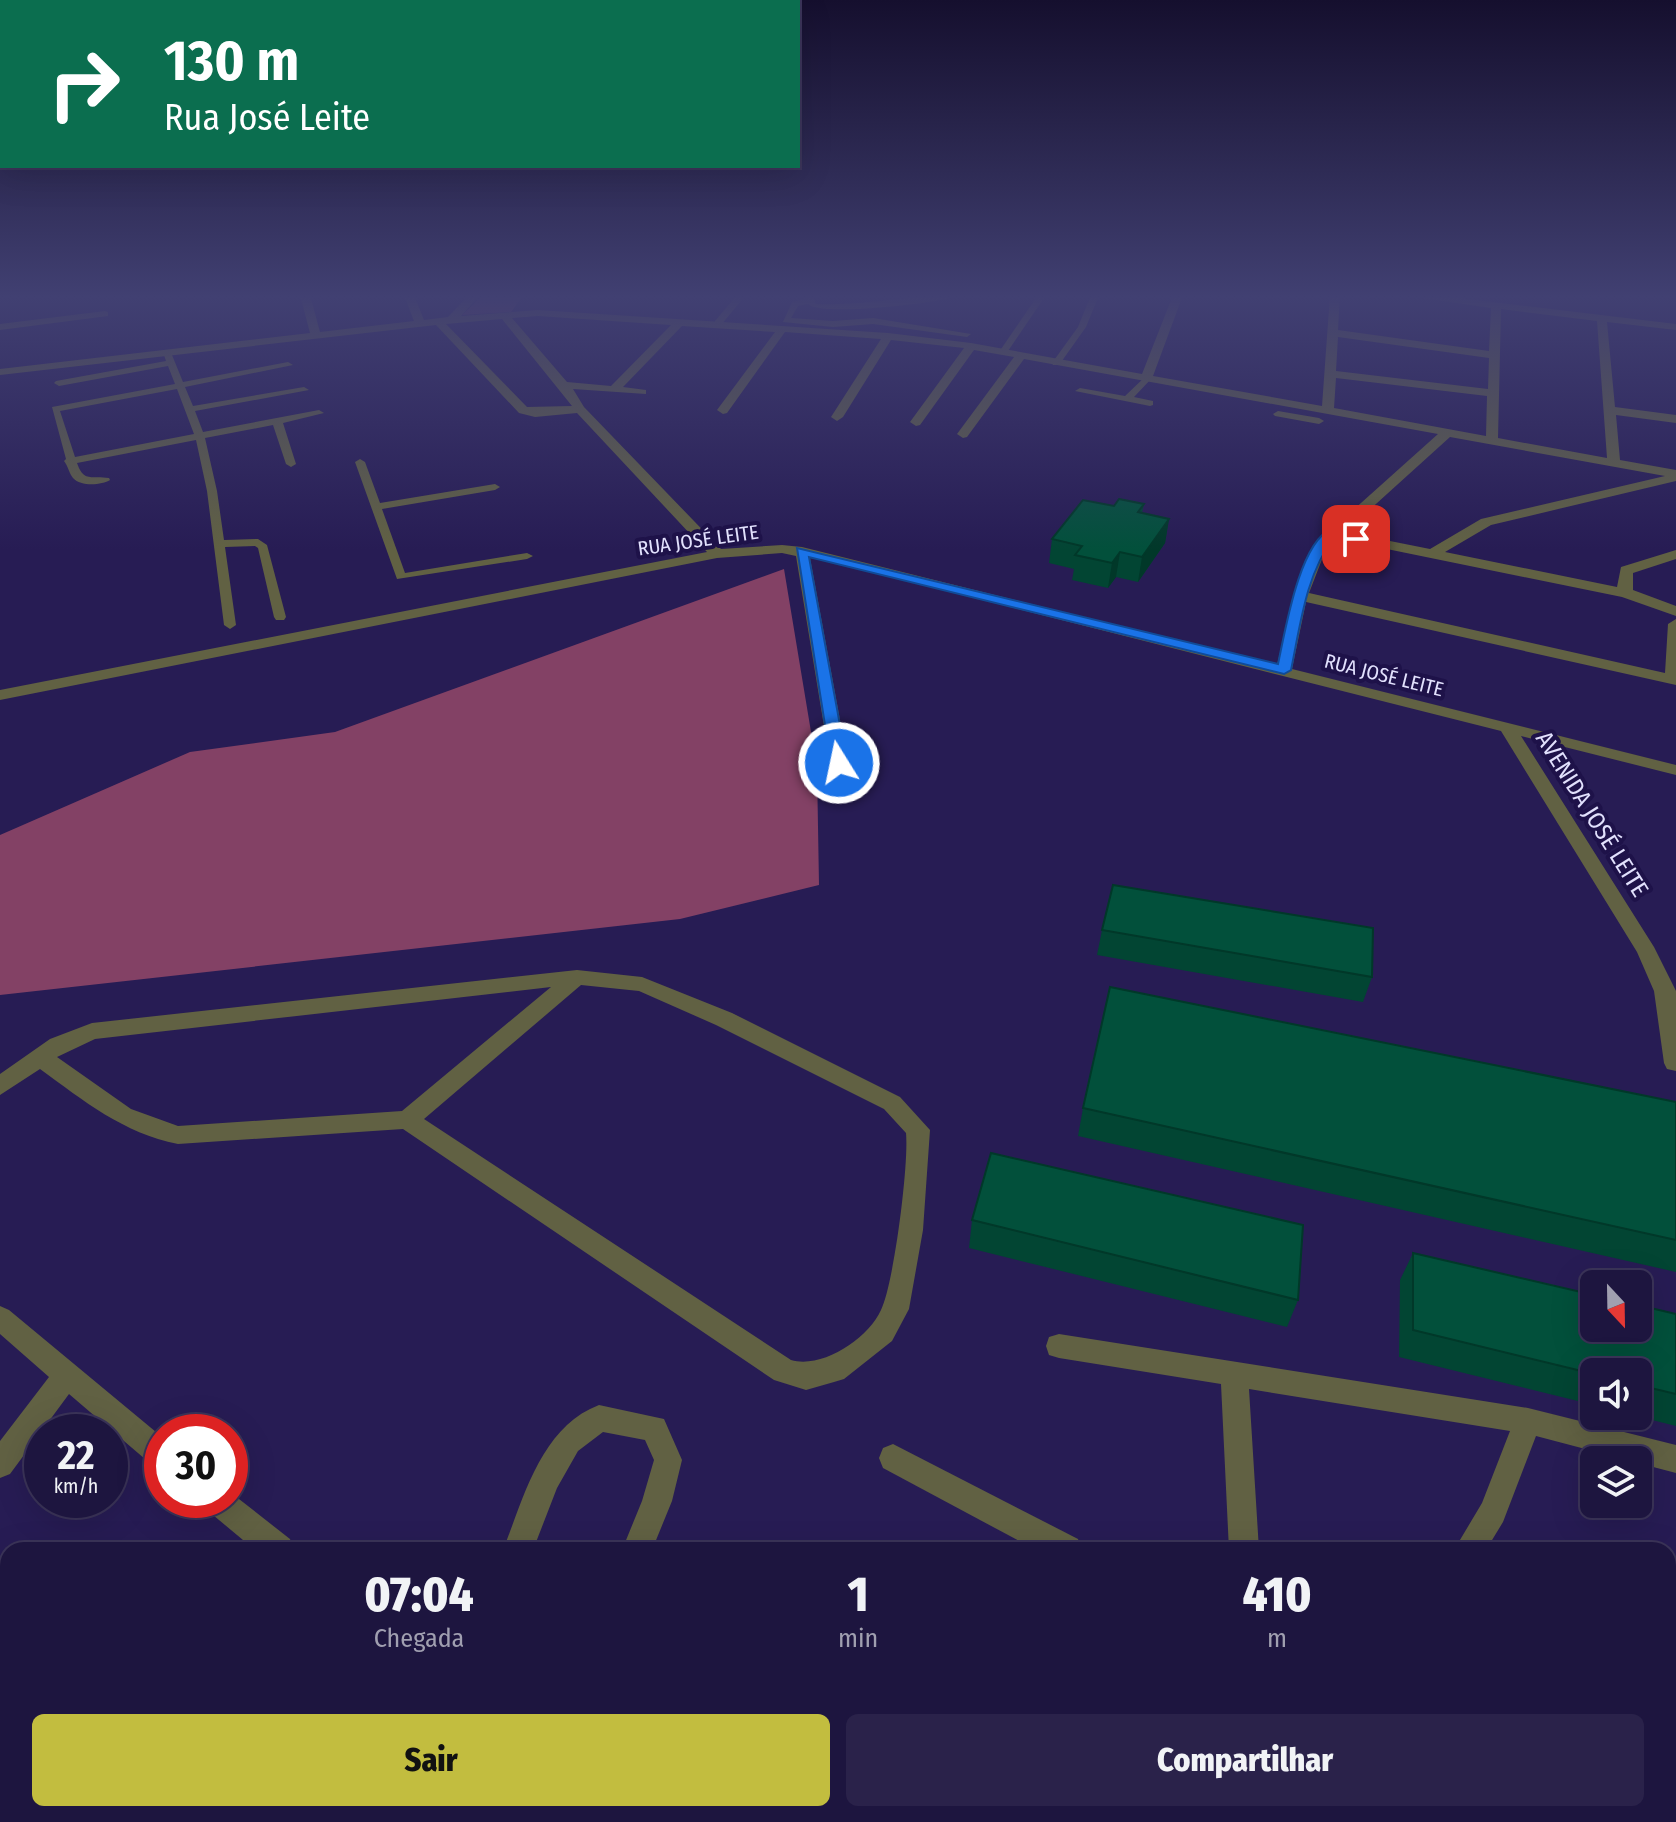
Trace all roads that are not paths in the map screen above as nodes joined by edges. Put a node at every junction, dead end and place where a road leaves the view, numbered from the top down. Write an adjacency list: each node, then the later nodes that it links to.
1 (73, 380): 17 (lane)
2 (178, 380): 18 (lane)
3 (207, 380): 18 (lane)
4 (494, 380): 28 (street)
5 (560, 380): 19 (street)
6 (623, 380): 21 (street)
7 (745, 380): 29 (street)
8 (860, 380): 35 (street)
9 (943, 380): 38 (street)
10 (1003, 380): 40 (street)
11 (1145, 380): 25 (lane)
12 (1151, 380): 31 (street)
13 (1330, 380): 34 (street)
14 (1381, 380): 24 (street)
15 (1491, 380): 24 (street)
16 (1606, 380): 30 (street)
17 (59, 383)
18 (180, 385): 27 (lane); 43 (lane)
19 (564, 385): 21 (street); 28 (street)
20 (304, 390): 27 (lane)
21 (613, 390): 23 (street)
22 (1080, 391): 25 (lane)
23 (642, 392)
24 (1490, 393): 42 (street)
25 (1127, 399): 26 (lane)
26 (1150, 403)
27 (189, 409): 41 (lane)
28 (580, 409): 54 (street)
29 (723, 410)
30 (1608, 410): 36 (street); 45 (street)
31 (1296, 411): 33 (lane); 34 (street)
32 (319, 413): 37 (lane)
33 (1278, 414)
34 (1324, 416): 39 (street)
35 (837, 417)
36 (1676, 419)
37 (277, 421): 41 (lane); 46 (lane)
38 (916, 422)
39 (1447, 433): 42 (street); 51 (street)
40 (963, 434)
41 (200, 436): 43 (lane); 52 (lane)
42 (1492, 440): 45 (street)
43 (69, 461): 48 (lane)
44 (360, 462): 50 (lane)
45 (1614, 463): 47 (street)
46 (291, 464)
47 (1676, 476): 56 (street)
48 (105, 480)
49 (495, 487): 50 (lane)
50 (377, 507): 57 (lane)
51 (1331, 533): 56 (street); 59 (street)
52 (218, 544): 61 (lane); 63 (lane)
53 (802, 551): 54 (street, RUA JOSÉ LEITE); 64 (street, RUA JOSÉ LEITE); 68 (street)
54 (717, 554): 66 (street, RUA JOSÉ LEITE)
55 (1676, 554): 58 (street)
56 (1430, 555): 58 (street)
57 (527, 556)
58 (1626, 593): 60 (street)
59 (1300, 596): 64 (street); 65 (street)
60 (1676, 611)
61 (280, 617)
62 (1676, 624): 65 (street)
63 (230, 625)
64 (1284, 670): 67 (street, RUA JOSÉ LEITE)
65 (1675, 680)
66 (0, 695)
67 (1507, 727): 69 (street, RUA JOSÉ LEITE); 72 (street, AVENIDA JOSÉ LEITE)
68 (839, 763)
69 (1676, 770)
70 (577, 977): 71 (street); 74 (street); 74 (street)
71 (41, 1058): 73 (street); 74 (street)
72 (1675, 1063)
73 (0, 1086)
74 (407, 1120)
75 (0, 1318): 78 (street)
76 (1059, 1346): 77 (street)
77 (1234, 1375): 79 (street); 89 (street)
78 (66, 1376): 80 (street); 83 (street)
79 (1528, 1421): 82 (street); 90 (street)
80 (144, 1440)
81 (893, 1458): 88 (street)
82 (1676, 1459)
83 (0, 1464)
84 (239, 1518): 85 (street)
85 (269, 1542)
86 (521, 1542): 87 (street)
87 (640, 1542)
88 (1052, 1542)
89 (1244, 1542)
90 (1474, 1542)

